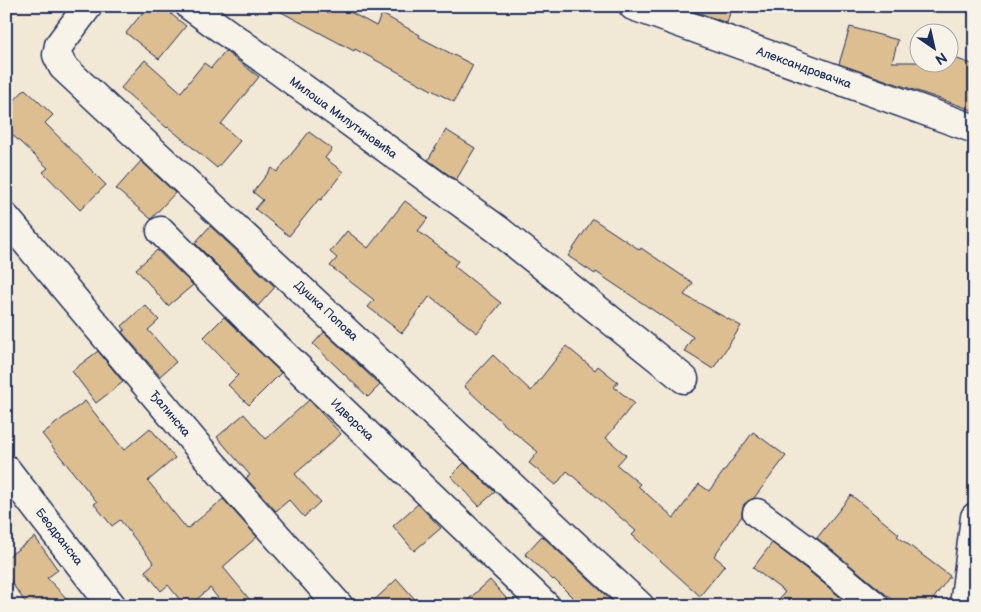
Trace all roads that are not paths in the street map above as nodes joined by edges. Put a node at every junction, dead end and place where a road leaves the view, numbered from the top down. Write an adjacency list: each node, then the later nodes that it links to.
1 (88, 6): 14 (street, Душка Попова)
2 (190, 6): 7 (street, Милоша Милутиновића)
3 (633, 6): 4 (street, Александровачка)
4 (975, 129)
5 (6, 218): 12 (street, Ђалинска)
6 (161, 231): 13 (street, Идворска)
7 (684, 379)
8 (6, 469): 11 (street, Беодранска)
9 (757, 513): 15 (street)
10 (975, 517): 16 (street)
11 (112, 606)
12 (339, 606)
13 (546, 606)
14 (640, 606)
15 (876, 606)
16 (964, 606)

